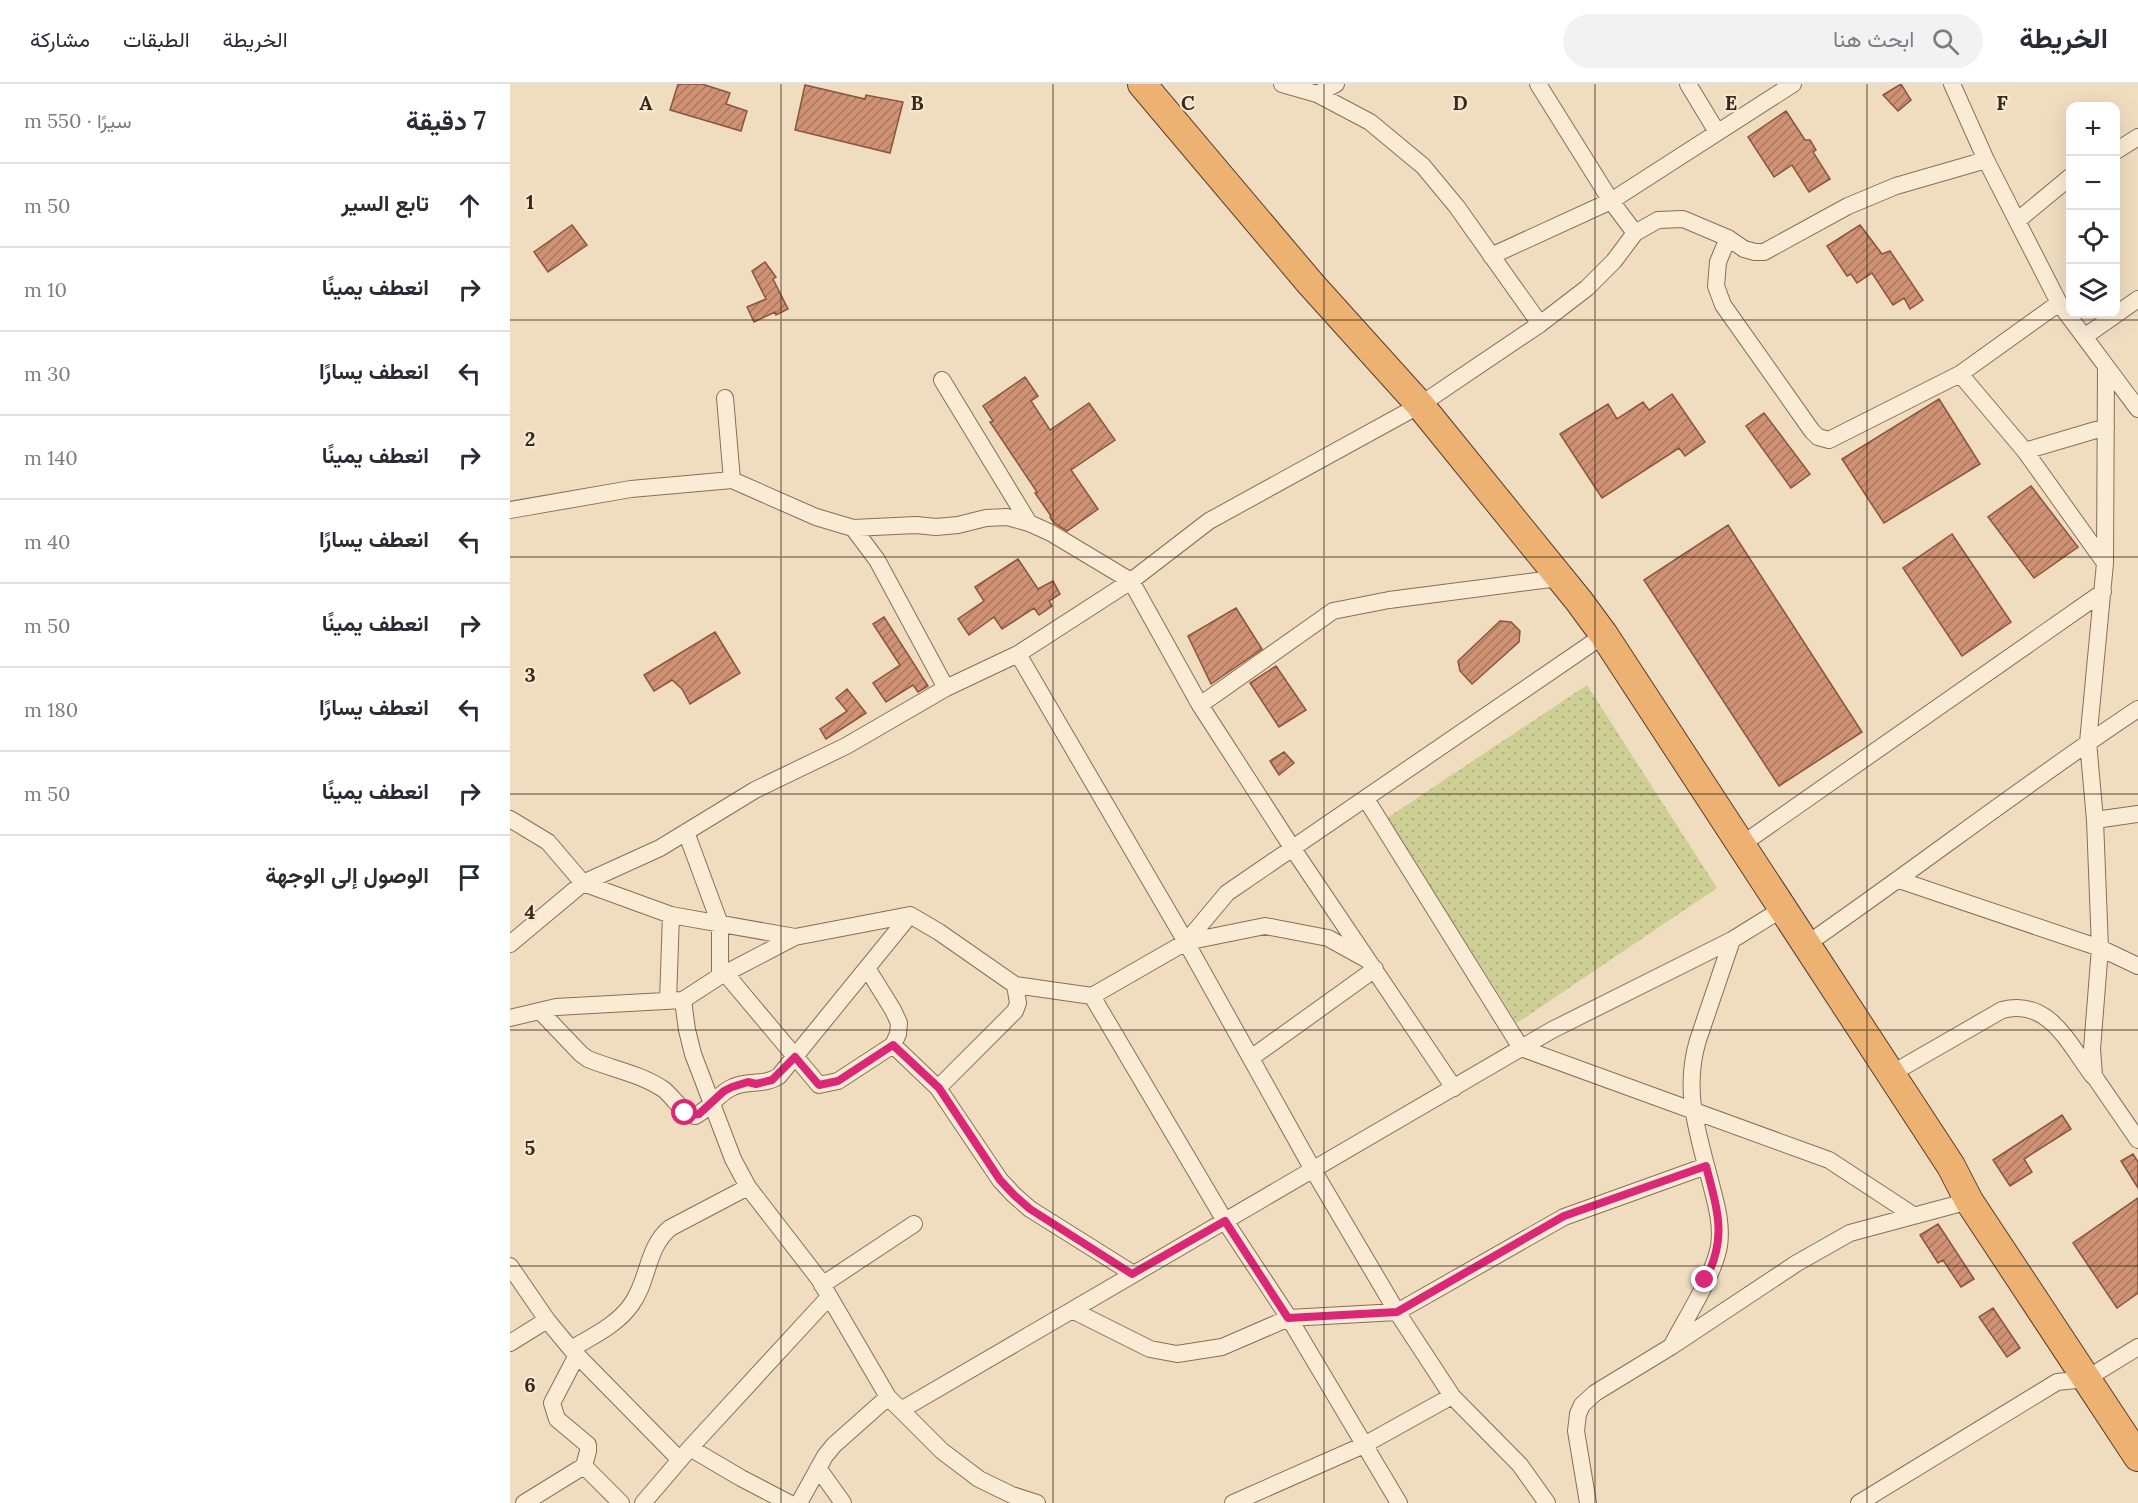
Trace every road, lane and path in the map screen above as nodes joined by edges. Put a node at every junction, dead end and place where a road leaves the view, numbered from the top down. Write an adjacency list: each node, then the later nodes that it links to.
1 (1142, 84): 27 (highway)
2 (1282, 84): 8 (street)
3 (1336, 84): 8 (street)
4 (1538, 84): 14 (street)
5 (1688, 84): 9 (street)
6 (1793, 84): 9 (street)
7 (1952, 84): 12 (street)
8 (1317, 94): 18 (street)
9 (1717, 132): 14 (street)
10 (2138, 137): 11 (street)
11 (2120, 147)
12 (1986, 160): 15 (street); 17 (street)
13 (2066, 180): 15 (street)
14 (1611, 201): 16 (street); 18 (street)
15 (2017, 221): 20 (street)
16 (1635, 233): 17 (street); 21 (street)
17 (1728, 238): 24 (street)
18 (1491, 256): 21 (street)
19 (2138, 299): 22 (street)
20 (2059, 303): 22 (street); 24 (street)
21 (1540, 324): 27 (street)
22 (2084, 338): 23 (street)
23 (2106, 367): 28 (street); 29 (street)
24 (1960, 374): 30 (street)
25 (942, 380): 33 (street)
26 (725, 398): 31 (street)
27 (1420, 405): 36 (highway); 37 (street)
28 (2138, 409)
29 (2106, 427): 30 (street); 35 (street)
30 (2025, 451): 35 (street)
31 (732, 480): 32 (street); 34 (street)
32 (510, 510)
33 (1029, 523): 34 (street); 37 (street)
34 (853, 528): 41 (street)
35 (2105, 563): 38 (street)
36 (1559, 578): 39 (highway); 42 (street)
37 (1131, 581): 40 (street); 42 (street)
38 (2103, 592): 44 (street); 50 (street)
39 (1604, 635): 45 (street); 50 (highway)
40 (1018, 654): 41 (street); 60 (street)
41 (946, 688): 49 (street)
42 (1200, 705): 51 (street)
43 (2138, 709): 44 (street)
44 (2088, 742): 48 (street); 52 (street)
45 (1366, 799): 51 (street); 74 (street)
46 (2138, 814): 48 (street)
47 (510, 819): 53 (street)
48 (2096, 820): 63 (street)
49 (686, 832): 53 (street); 57 (street)
50 (1741, 845): 54 (highway)
51 (1293, 849): 60 (street); 64 (street)
52 (1899, 880): 62 (street); 63 (street)
53 (583, 883): 55 (street); 61 (street)
54 (1782, 909): 59 (street); 62 (highway)
55 (671, 915): 57 (street); 70 (street)
56 (910, 915): 58 (street); 66 (street); 68 (street)
57 (720, 924): 58 (street); 67 (street)
58 (795, 938): 67 (street)
59 (1732, 939): 74 (street); 82 (street)
60 (1186, 942): 64 (street); 69 (street); 76 (street)
61 (510, 944)
62 (1807, 944): 77 (highway)
63 (2100, 948): 65 (street); 78 (street)
64 (1372, 965): 76 (street); 80 (street)
65 (2138, 966)
66 (867, 968): 73 (street); 75 (street)
67 (722, 975): 70 (street); 75 (street)
68 (1015, 985): 69 (street); 79 (street)
69 (1092, 996): 89 (street)
70 (675, 1001): 71 (street); 81 (street)
71 (540, 1011): 72 (street); 81 (street)
72 (510, 1018)
73 (893, 1045): 75 (street); 79 (street)
74 (1521, 1048): 80 (street); 82 (street)
75 (795, 1057): 81 (street)
76 (1251, 1058): 85 (street)
77 (1891, 1074): 78 (street); 87 (highway)
78 (2094, 1076): 83 (street)
79 (939, 1088): 92 (street)
80 (1454, 1088): 85 (street)
81 (712, 1104): 86 (street)
82 (1693, 1111): 84 (street); 88 (street)
83 (2138, 1139)
84 (1706, 1166): 95 (street); 99 (street)
85 (1312, 1168): 89 (street); 95 (street)
86 (748, 1187): 93 (street); 101 (street)
87 (1969, 1201): 88 (street); 102 (highway)
88 (1913, 1215): 99 (street)
89 (1225, 1221): 92 (street); 96 (street)
90 (914, 1224): 93 (street)
91 (510, 1266): 97 (street)
92 (1132, 1274): 94 (street)
93 (826, 1291): 104 (street); 107 (street)
94 (1072, 1310): 96 (street); 105 (street)
95 (1397, 1312): 96 (street); 103 (street)
96 (1288, 1318): 106 (street)
97 (547, 1320): 98 (street); 101 (street)
98 (510, 1343)
99 (1672, 1346): 121 (street)
100 (2138, 1347): 102 (street)
101 (578, 1356): 107 (street); 109 (street)
102 (2086, 1378): 108 (highway); 122 (street)
103 (1452, 1396): 106 (street); 120 (street)
104 (888, 1397): 105 (street); 110 (street)
105 (901, 1410): 117 (street)
106 (1364, 1445): 118 (street); 119 (street)
107 (685, 1454): 113 (street); 114 (street)
108 (2138, 1456)
109 (585, 1466): 111 (street); 112 (street)
110 (818, 1468): 115 (street); 116 (street)
111 (524, 1503)
112 (621, 1503)
113 (643, 1503)
114 (789, 1503)
115 (799, 1503)
116 (843, 1503)
117 (1037, 1503)
118 (1233, 1503)
119 (1399, 1503)
120 (1547, 1503)
121 (1588, 1503)
122 (1859, 1503)

